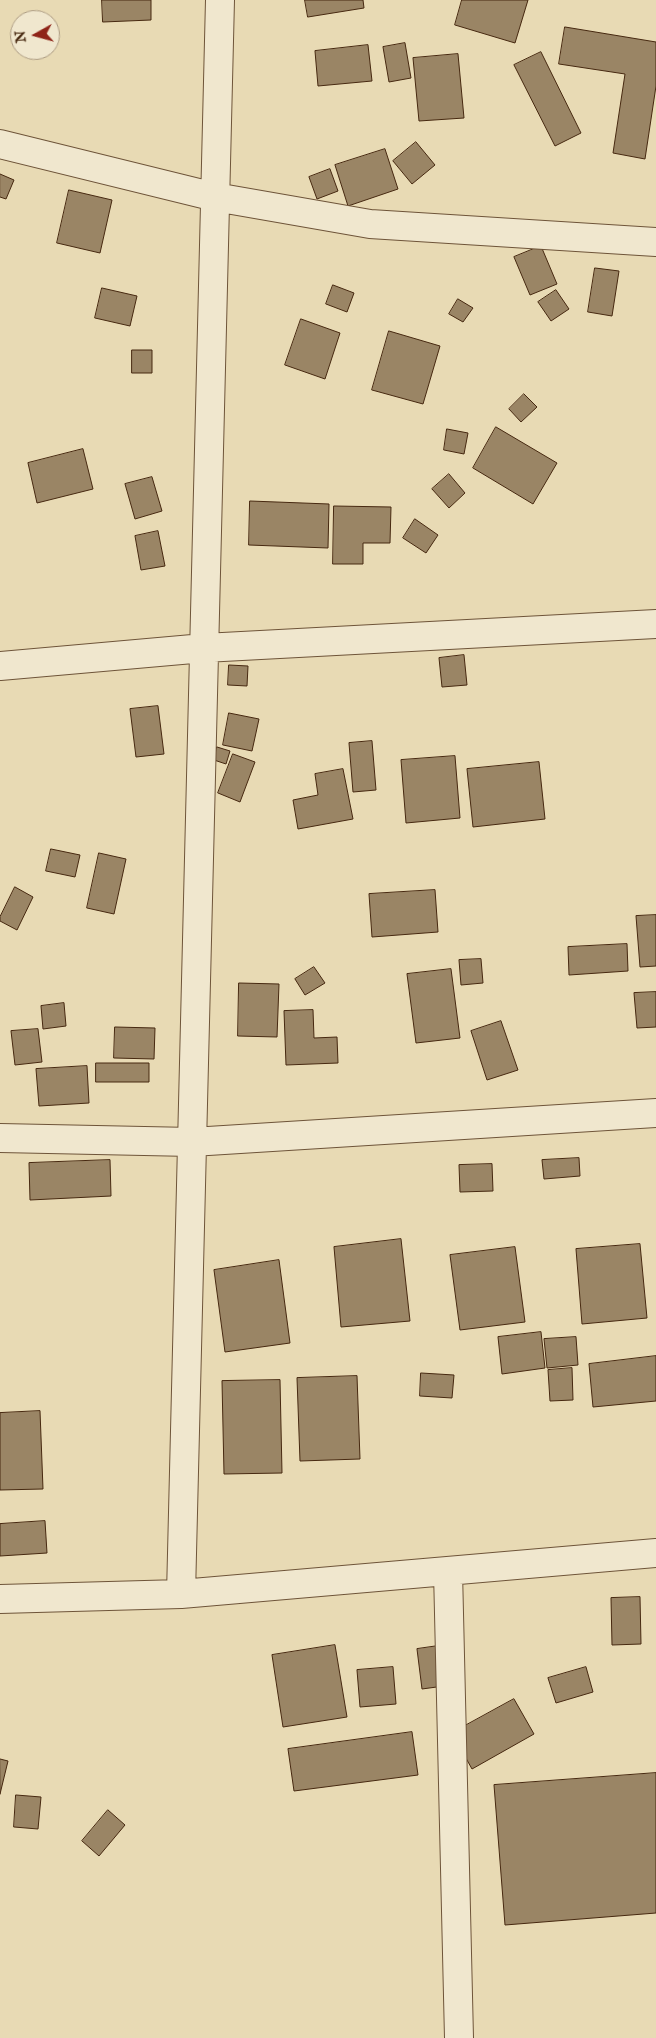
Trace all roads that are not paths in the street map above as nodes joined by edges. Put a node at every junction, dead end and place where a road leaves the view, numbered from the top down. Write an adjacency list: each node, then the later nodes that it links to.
1 (220, 0): 3 (street)
2 (0, 144): 3 (street)
3 (215, 197): 4 (street); 6 (street)
4 (656, 242)
5 (656, 624): 6 (street)
6 (204, 648): 7 (street); 10 (street)
7 (0, 666)
8 (656, 1113): 10 (street)
9 (0, 1138): 10 (street)
10 (192, 1142): 13 (street)
11 (656, 1553): 12 (street)
12 (448, 1571): 13 (street); 15 (street)
13 (181, 1594): 14 (street)
14 (0, 1599)
15 (459, 2038)

